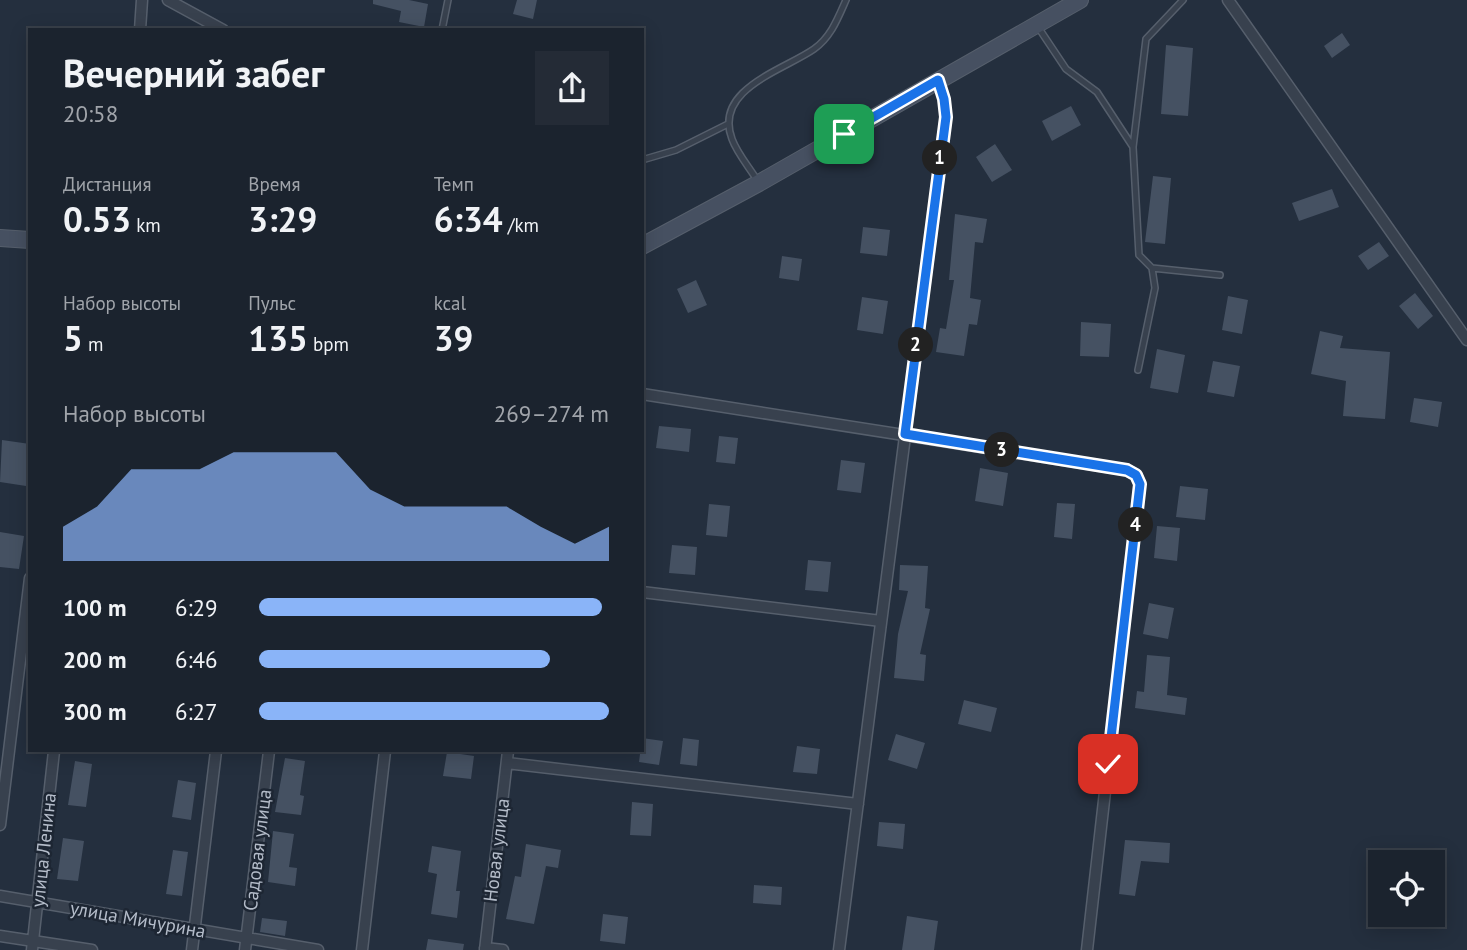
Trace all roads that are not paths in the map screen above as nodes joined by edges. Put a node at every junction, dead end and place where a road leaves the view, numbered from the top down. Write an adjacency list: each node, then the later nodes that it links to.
1 (142, 0): 9 (street)
2 (168, 0): 10 (street)
3 (448, 0): 11 (lane)
4 (846, 0): 13 (lane)
5 (1080, 0): 8 (main road)
6 (1183, 0): 14 (lane)
7 (1228, 0): 22 (street)
8 (1036, 24): 12 (main road); 14 (lane)
9 (140, 28)
10 (219, 28)
11 (442, 28)
12 (938, 80): 16 (main road); 25 (street)
13 (728, 124): 15 (lane); 16 (lane)
14 (1133, 147): 20 (lane)
15 (644, 159)
16 (759, 183): 19 (main road)
17 (0, 238): 18 (main road)
18 (28, 240)
19 (644, 245)
20 (1152, 268): 21 (lane); 23 (lane)
21 (1220, 275)
22 (1467, 340)
23 (1138, 370)
24 (644, 394): 25 (street)
25 (905, 434): 28 (street); 51 (street)
26 (644, 592): 28 (street)
27 (28, 594): 36 (street)
28 (881, 621): 35 (street)
29 (54, 752): 38 (street, улица Ленина)
30 (216, 752): 39 (street)
31 (269, 752): 41 (street, Садовая улица)
32 (385, 752): 48 (street)
33 (508, 752): 34 (street, Новая улица)
34 (506, 763): 35 (street); 43 (street, Новая улица)
35 (858, 804): 50 (street)
36 (0, 825)
37 (0, 896): 38 (street, улица Мичурина)
38 (37, 901): 39 (street, улица Мичурина); 42 (street, улица Ленина)
39 (195, 930): 41 (street, улица Мичурина); 45 (street)
40 (0, 936): 42 (street, улица Мичурина)
41 (247, 937): 46 (street, Садовая улица); 47 (street, улица Мичурина)
42 (33, 945): 44 (street, улица Мичурина)
43 (485, 949): 49 (street)
44 (92, 950)
45 (192, 950)
46 (245, 950)
47 (318, 950)
48 (362, 950)
49 (503, 950)
50 (839, 950)
51 (1087, 950)

